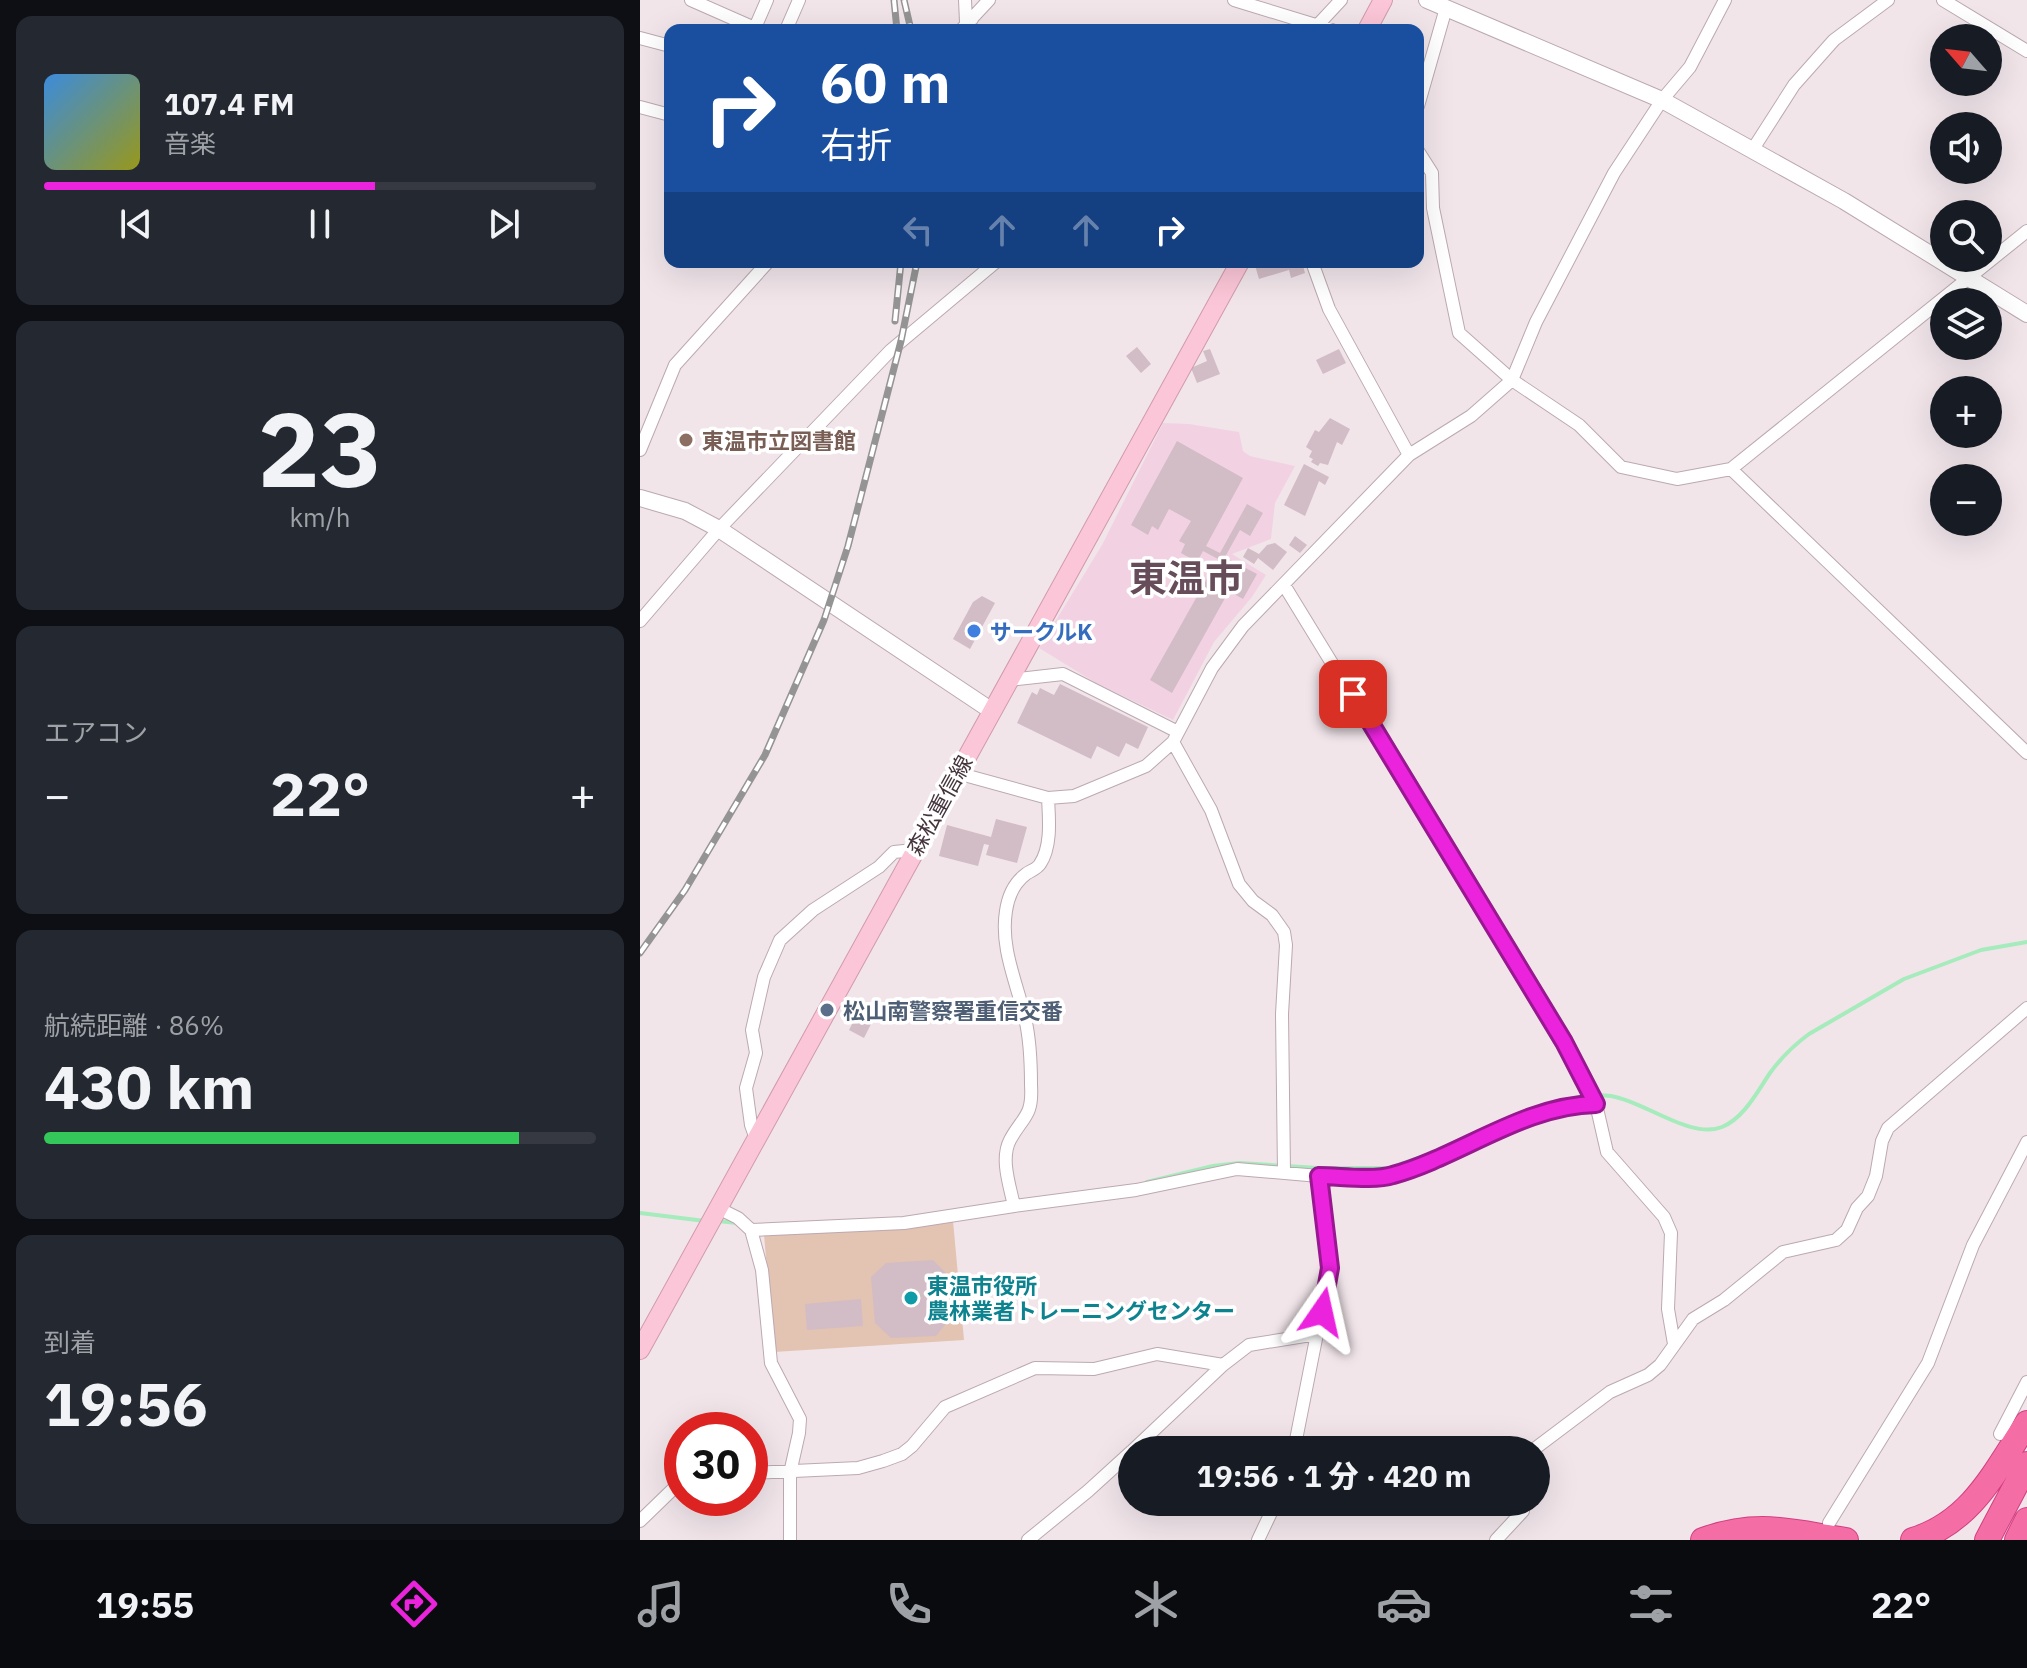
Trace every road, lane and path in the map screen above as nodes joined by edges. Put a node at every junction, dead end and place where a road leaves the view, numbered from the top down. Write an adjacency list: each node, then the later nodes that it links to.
1 (691, 0): 16 (street)
2 (767, 0): 17 (street)
3 (799, 0): 18 (street)
4 (965, 0): 15 (street)
5 (989, 0): 15 (street)
6 (1234, 0): 13 (street)
7 (1341, 0): 21 (street)
8 (1383, 0): 22 (main road)
9 (1427, 0): 14 (street)
10 (1725, 0): 27 (street)
11 (1888, 0): 30 (street)
12 (1943, 0): 25 (street)
13 (1260, 4): 20 (street)
14 (1446, 8): 26 (street); 27 (street)
15 (975, 17): 19 (street)
16 (745, 24)
17 (758, 24)
18 (789, 24)
19 (967, 24)
20 (1305, 24)
21 (1318, 24)
22 (1370, 24)
23 (640, 38): 24 (street)
24 (664, 44)
25 (2027, 51)
26 (1424, 85)
27 (1662, 100): 30 (street); 39 (street)
28 (640, 107): 29 (street)
29 (664, 113)
30 (1753, 149): 37 (street)
31 (1424, 160): 39 (street)
32 (2027, 231): 37 (street)
33 (763, 268): 40 (street)
34 (989, 268): 44 (street)
35 (1237, 268): 47 (main road, 森松重信線)
36 (1314, 268): 41 (street)
37 (1967, 279): 38 (street); 42 (street)
38 (2027, 314)
39 (1512, 380): 41 (street); 42 (street)
40 (640, 450)
41 (1409, 455): 45 (street)
42 (1731, 469): 50 (street)
43 (640, 498): 44 (street)
44 (719, 529): 46 (street); 48 (street)
45 (1284, 585): 49 (street); 55 (street)
46 (640, 621)
47 (1010, 680): 48 (main road, 森松重信線); 49 (street)
48 (992, 711): 51 (main road, 森松重信線)
49 (1176, 737): 52 (street); 58 (street)
50 (2027, 753)
51 (957, 773): 52 (street); 53 (main road, 森松重信線)
52 (1048, 798): 60 (street)
53 (914, 850): 56 (main road, 森松重信線); 56 (street)
54 (2027, 1008): 64 (street)
55 (1596, 1104): 59 (street); 64 (street)
56 (756, 1139): 61 (main road, 森松重信線)
57 (2027, 1142): 82 (street)
58 (1284, 1172): 59 (street); 60 (street)
59 (1319, 1176): 63 (street)
60 (1014, 1206): 62 (street)
61 (718, 1208): 62 (street); 65 (main road, 森松重信線)
62 (751, 1230): 76 (street)
63 (1317, 1334): 66 (street); 71 (street)
64 (1674, 1344): 72 (street)
65 (640, 1350)
66 (1223, 1365): 70 (street); 76 (street)
67 (2027, 1382): 69 (street)
68 (2027, 1423): 88 (highway)
69 (2000, 1434)
70 (1149, 1436)
71 (1297, 1436)
72 (1550, 1437)
73 (1118, 1464): 84 (street)
74 (2027, 1464): 89 (highway)
75 (768, 1473): 76 (street)
76 (790, 1473): 83 (street)
77 (664, 1498): 81 (street)
78 (1269, 1516): 85 (street)
79 (1518, 1516): 86 (street)
80 (2027, 1520): 90 (highway)
81 (640, 1521)
82 (1838, 1531): 87 (highway)
83 (790, 1540)
84 (1028, 1540)
85 (1258, 1540)
86 (1496, 1540)
87 (1703, 1540)
88 (1913, 1540)
89 (1987, 1540)
90 (2017, 1540)

